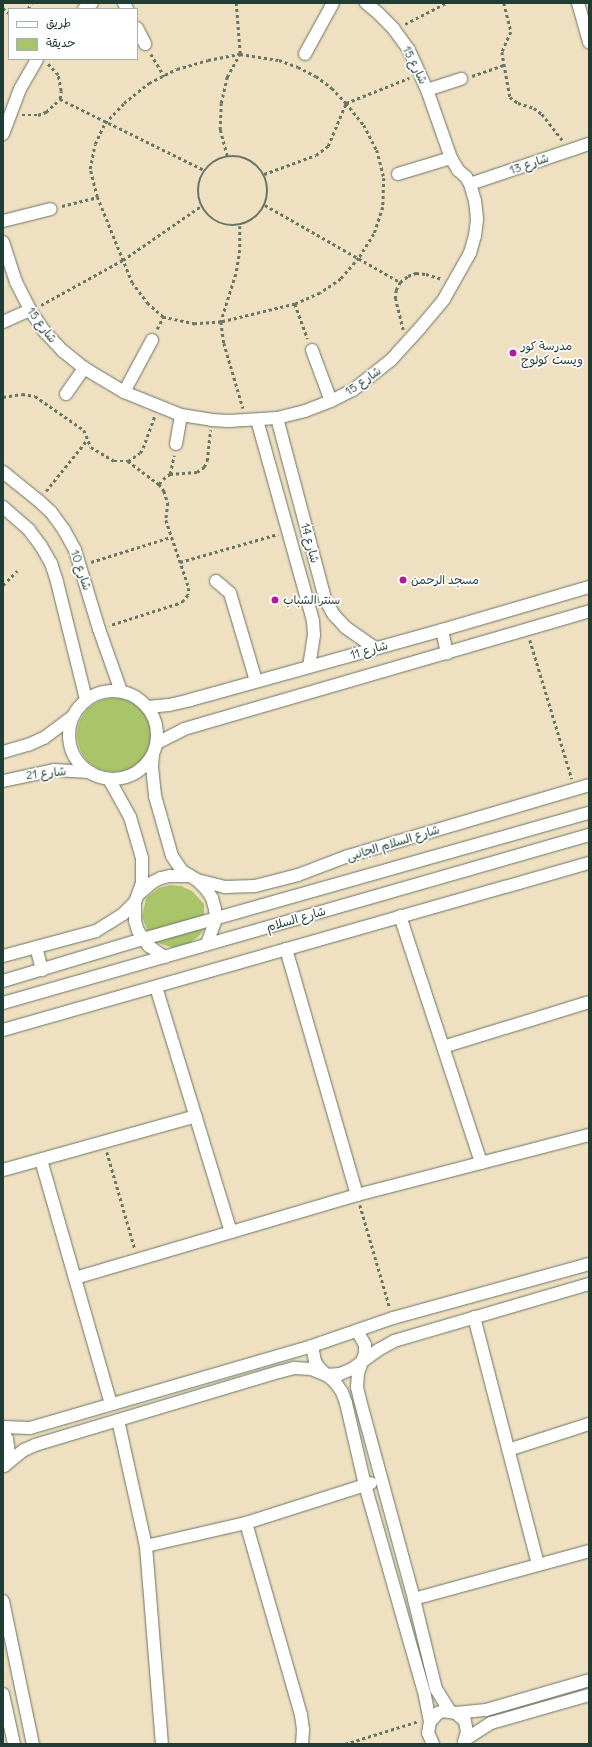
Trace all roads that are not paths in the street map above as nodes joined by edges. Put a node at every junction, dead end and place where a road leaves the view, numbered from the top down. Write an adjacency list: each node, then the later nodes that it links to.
1 (333, 3): 7 (street)
2 (366, 3): 10 (street, شارع 15)
3 (578, 3): 5 (street)
4 (138, 30): 6 (street)
5 (589, 42)
6 (145, 44)
7 (305, 54)
8 (36, 60): 11 (street)
9 (461, 79): 10 (street)
10 (427, 90): 14 (street, شارع 15)
11 (9, 105): 12 (street)
12 (3, 134)
13 (589, 144): 16 (street, شارع 13)
14 (451, 158): 15 (street); 16 (street, شارع 15)
15 (398, 174)
16 (470, 184): 27 (street, شارع 15)
17 (51, 209): 18 (street)
18 (3, 221)
19 (3, 242): 20 (street, شارع 15)
20 (30, 310): 21 (street); 24 (street, شارع 15)
21 (3, 322)
22 (152, 340): 25 (street)
23 (312, 350): 27 (street)
24 (84, 368): 25 (street, شارع 15); 26 (street)
25 (124, 392): 28 (street, شارع 15)
26 (66, 394)
27 (331, 401): 29 (street, شارع 15)
28 (181, 415): 30 (street, شارع 15); 31 (street)
29 (277, 418): 30 (street, شارع 15); 38 (street, شارع 14)
30 (252, 420): 40 (street, شارع 14)
31 (176, 444)
32 (3, 472): 42 (street, شارع 10)
33 (3, 507): 43 (street)
34 (216, 581): 41 (street)
35 (589, 587): 37 (street, شارع 11)
36 (589, 611): 39 (street, شارع 11)
37 (442, 630): 38 (street, شارع 11); 39 (street)
38 (375, 648): 40 (street, شارع 11)
39 (448, 653): 46 (street, شارع 11)
40 (309, 667): 41 (street, شارع 11)
41 (256, 681): 44 (street, شارع 11)
42 (121, 691): 43 (street); 44 (street)
43 (86, 699): 45 (street)
44 (147, 707): 46 (street)
45 (72, 716): 47 (street); 48 (street)
46 (155, 749): 49 (street); 56 (street)
47 (3, 752)
48 (90, 772): 49 (street); 50 (street, شارع 21)
49 (109, 779): 58 (street)
50 (3, 781)
51 (589, 785): 55 (street, شارع السلام الجانبى)
52 (589, 813): 57 (street, شارع السلام)
53 (589, 835): 62 (street, شارع السلام)
54 (589, 863): 59 (street)
55 (298, 875): 56 (street, شارع السلام الجانبى); 57 (street)
56 (193, 878): 58 (street, شارع السلام الجانبى); 60 (street)
57 (304, 895): 60 (street, شارع السلام)
58 (137, 898): 61 (street); 63 (street)
59 (400, 916): 64 (street); 73 (street)
60 (216, 919): 61 (street, شارع السلام); 62 (street)
61 (143, 939): 66 (street); 67 (street, شارع السلام)
62 (207, 944): 66 (street, شارع السلام)
63 (36, 947): 65 (street); 67 (street)
64 (286, 949): 69 (street); 79 (street)
65 (3, 956)
66 (164, 957): 71 (street, شارع السلام)
67 (42, 970): 68 (street, شارع السلام)
68 (3, 981)
69 (156, 986): 72 (street); 74 (street)
70 (589, 1002): 73 (street)
71 (3, 1003)
72 (3, 1030)
73 (443, 1047): 77 (street)
74 (196, 1116): 76 (street); 80 (street)
75 (589, 1135): 77 (street)
76 (41, 1160): 78 (street); 82 (street)
77 (481, 1163): 79 (street)
78 (3, 1170)
79 (357, 1195): 80 (street)
80 (231, 1232): 82 (street)
81 (589, 1264): 85 (street)
82 (75, 1278): 89 (street)
83 (589, 1284): 84 (street)
84 (474, 1317): 87 (street); 94 (street)
85 (357, 1331): 86 (street); 87 (street)
86 (312, 1346): 88 (street); 89 (street)
87 (363, 1360): 88 (street); 96 (street)
88 (326, 1375): 90 (street); 97 (street)
89 (111, 1404): 92 (street)
90 (118, 1420): 95 (street); 99 (street)
91 (589, 1424): 94 (street)
92 (3, 1427)
93 (3, 1432): 95 (street)
94 (508, 1450): 101 (street)
95 (4, 1467)
96 (381, 1480): 97 (street); 102 (street)
97 (365, 1485): 98 (street); 108 (street)
98 (246, 1523): 99 (street); 114 (street)
99 (146, 1546): 113 (street)
100 (589, 1551): 101 (street)
101 (538, 1565): 102 (street)
102 (414, 1599): 107 (street)
103 (3, 1601): 112 (street)
104 (589, 1680): 107 (street)
105 (3, 1694): 111 (street)
106 (589, 1695): 109 (street)
107 (453, 1712): 108 (street); 109 (street)
108 (429, 1720): 110 (street)
109 (464, 1741)
110 (431, 1742)
111 (14, 1744)
112 (33, 1744)
113 (162, 1744)
114 (302, 1744)

